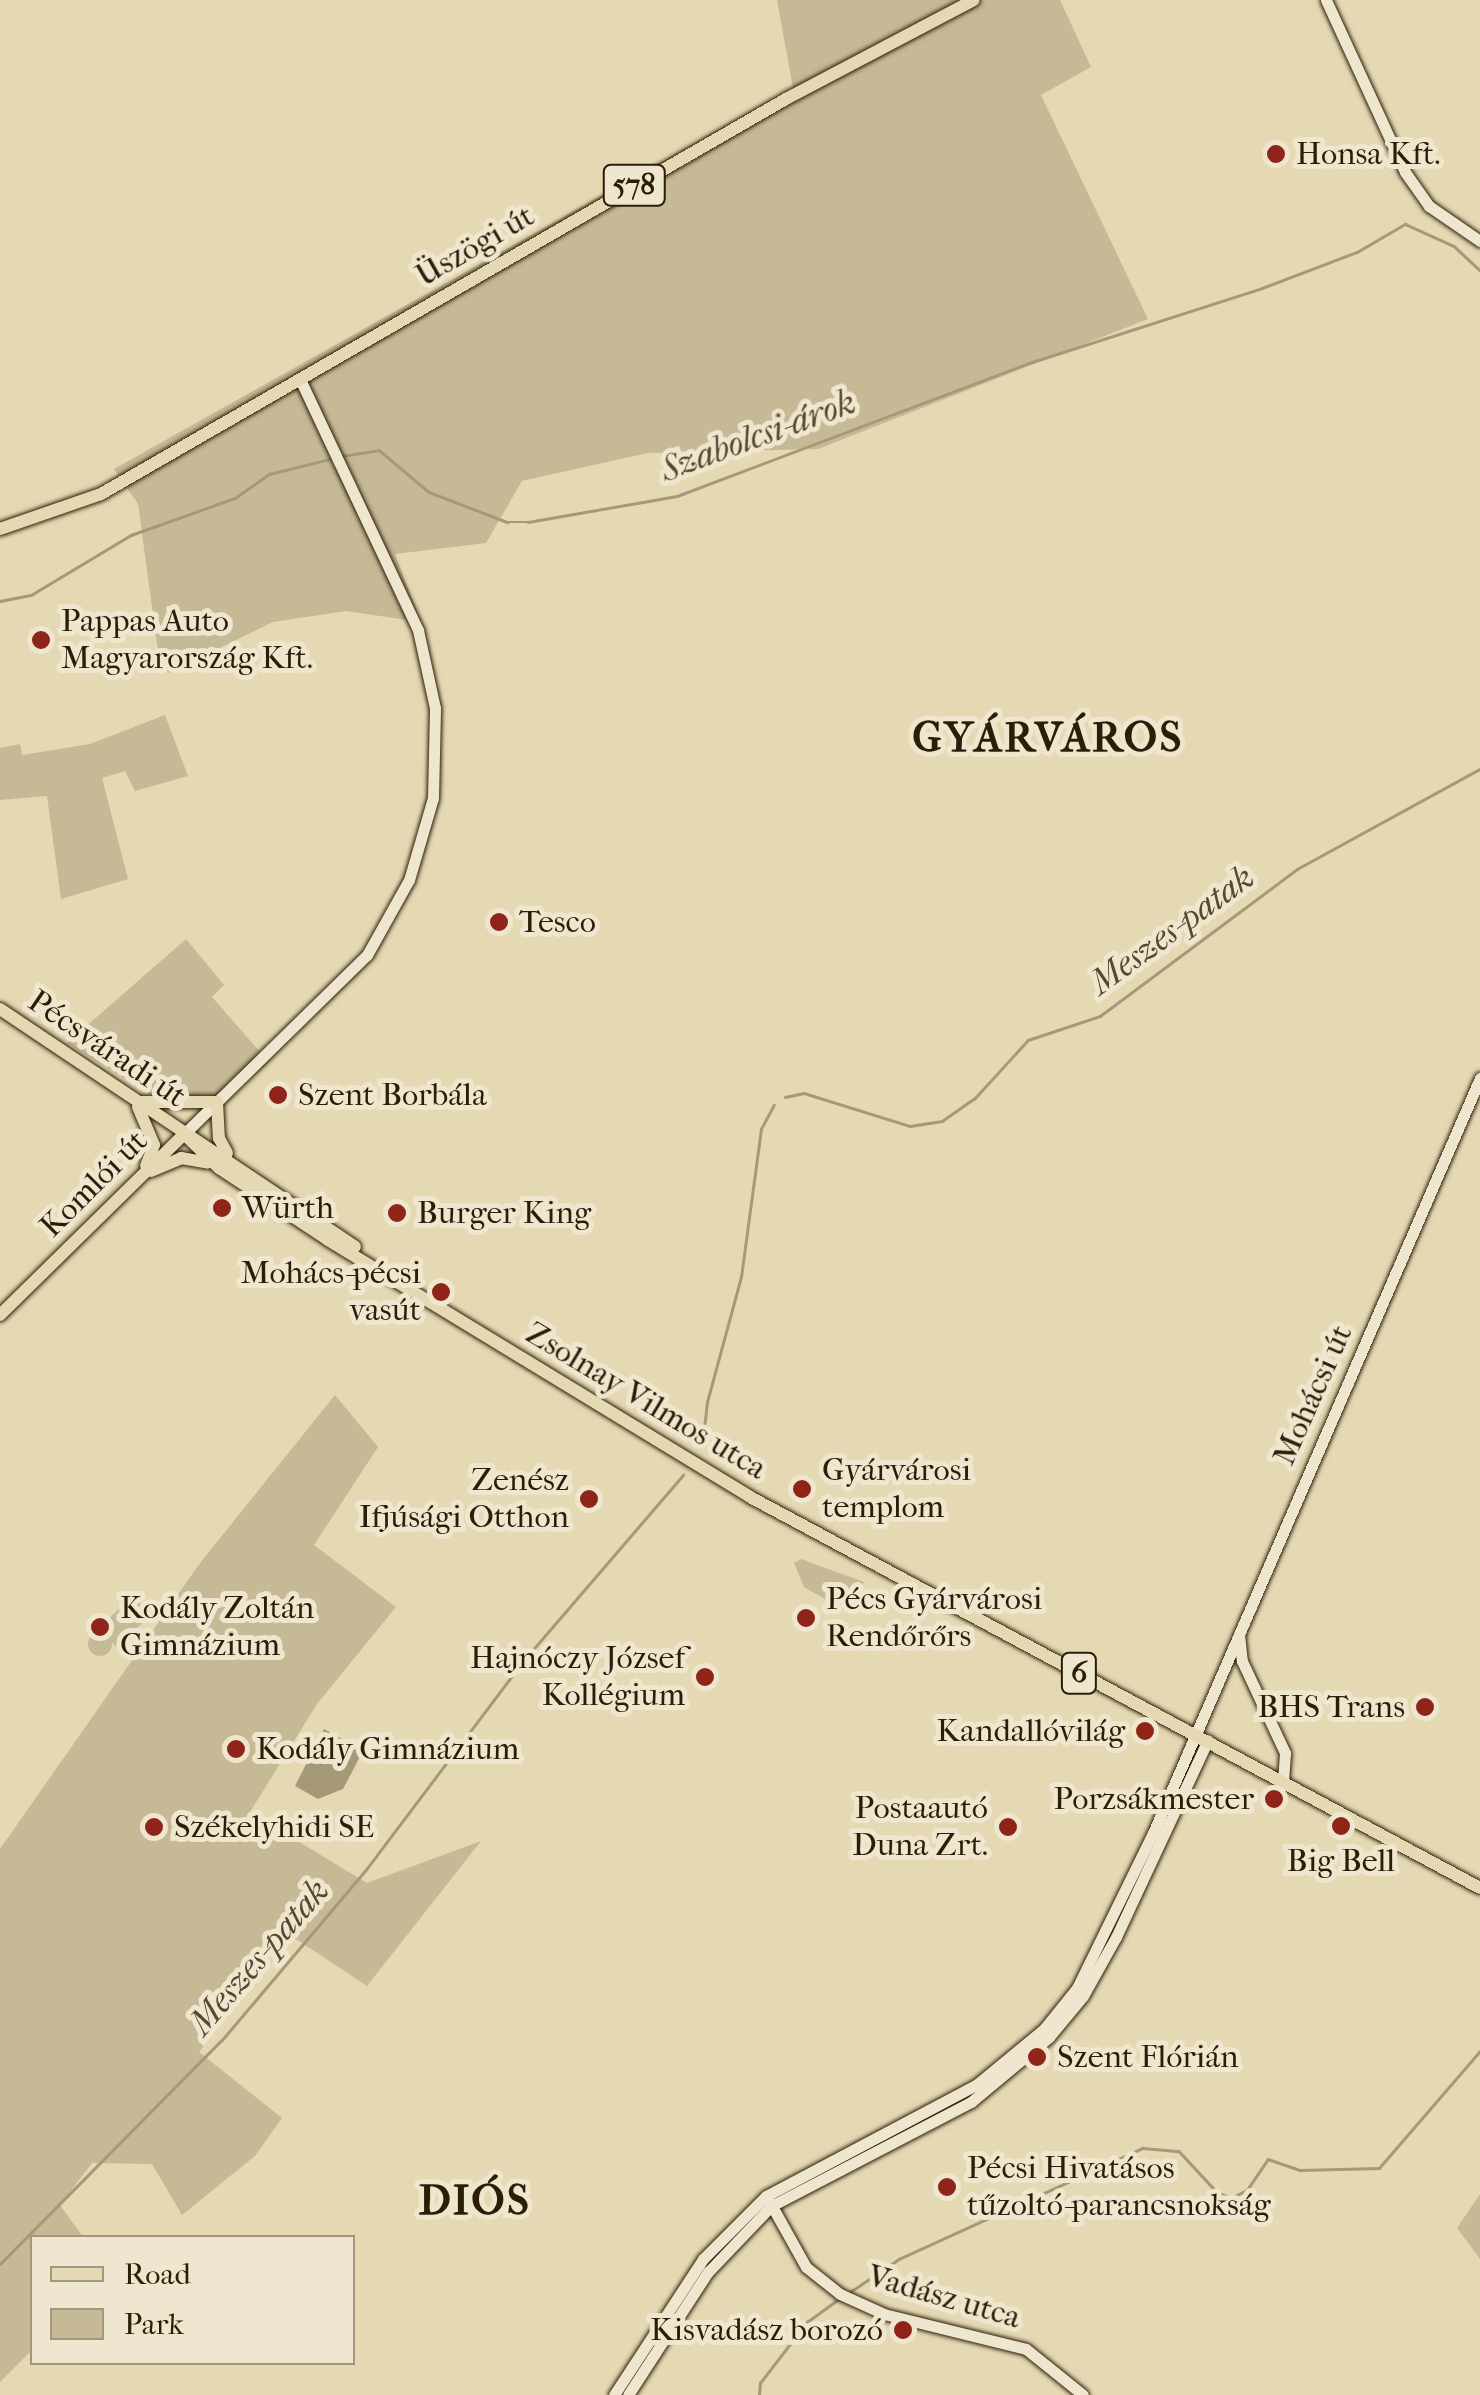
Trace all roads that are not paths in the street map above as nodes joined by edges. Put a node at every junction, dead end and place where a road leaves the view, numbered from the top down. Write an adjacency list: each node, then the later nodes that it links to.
1 (974, 0): 4 (main road, Üszögi út / 578)
2 (1326, 0): 3 (street)
3 (1480, 240)
4 (300, 381): 5 (main road, Üszögi út / 578); 9 (street)
5 (0, 529)
6 (0, 1009): 8 (main road, Pécsváradi út / 6)
7 (1480, 1078): 16 (street, Mohácsi út)
8 (134, 1101): 9 (main road); 10 (main road, Pécsváradi út / 6); 13 (main road)
9 (217, 1102): 10 (street); 11 (main road)
10 (184, 1134): 11 (main road, Zsolnay Vilmos utca / 6); 12 (main road, Zsolnay Vilmos utca / 6); 13 (main road, Komlói út)
11 (231, 1158): 14 (main road, Zsolnay Vilmos utca / 6)
12 (220, 1168): 13 (main road); 14 (main road, Zsolnay Vilmos utca / 6)
13 (140, 1176): 15 (main road, Komlói út)
14 (372, 1262): 19 (main road, Zsolnay Vilmos utca / 6)
15 (0, 1315)
16 (1239, 1630): 17 (street, Mohácsi út); 18 (street)
17 (1225, 1659): 18 (street); 19 (street, Mohácsi út)
18 (1247, 1673): 21 (street)
19 (1192, 1733): 20 (main road, Zsolnay Vilmos utca / 6); 23 (street, Mohácsi út)
20 (1208, 1740): 21 (main road, Zsolnay Vilmos utca / 6); 23 (street)
21 (1282, 1780): 22 (main road, Zsolnay Vilmos utca / 6)
22 (1480, 1888)
23 (768, 2200): 24 (street); 25 (street); 26 (street, Vadász utca)
24 (614, 2395)
25 (628, 2395)
26 (1083, 2395)

